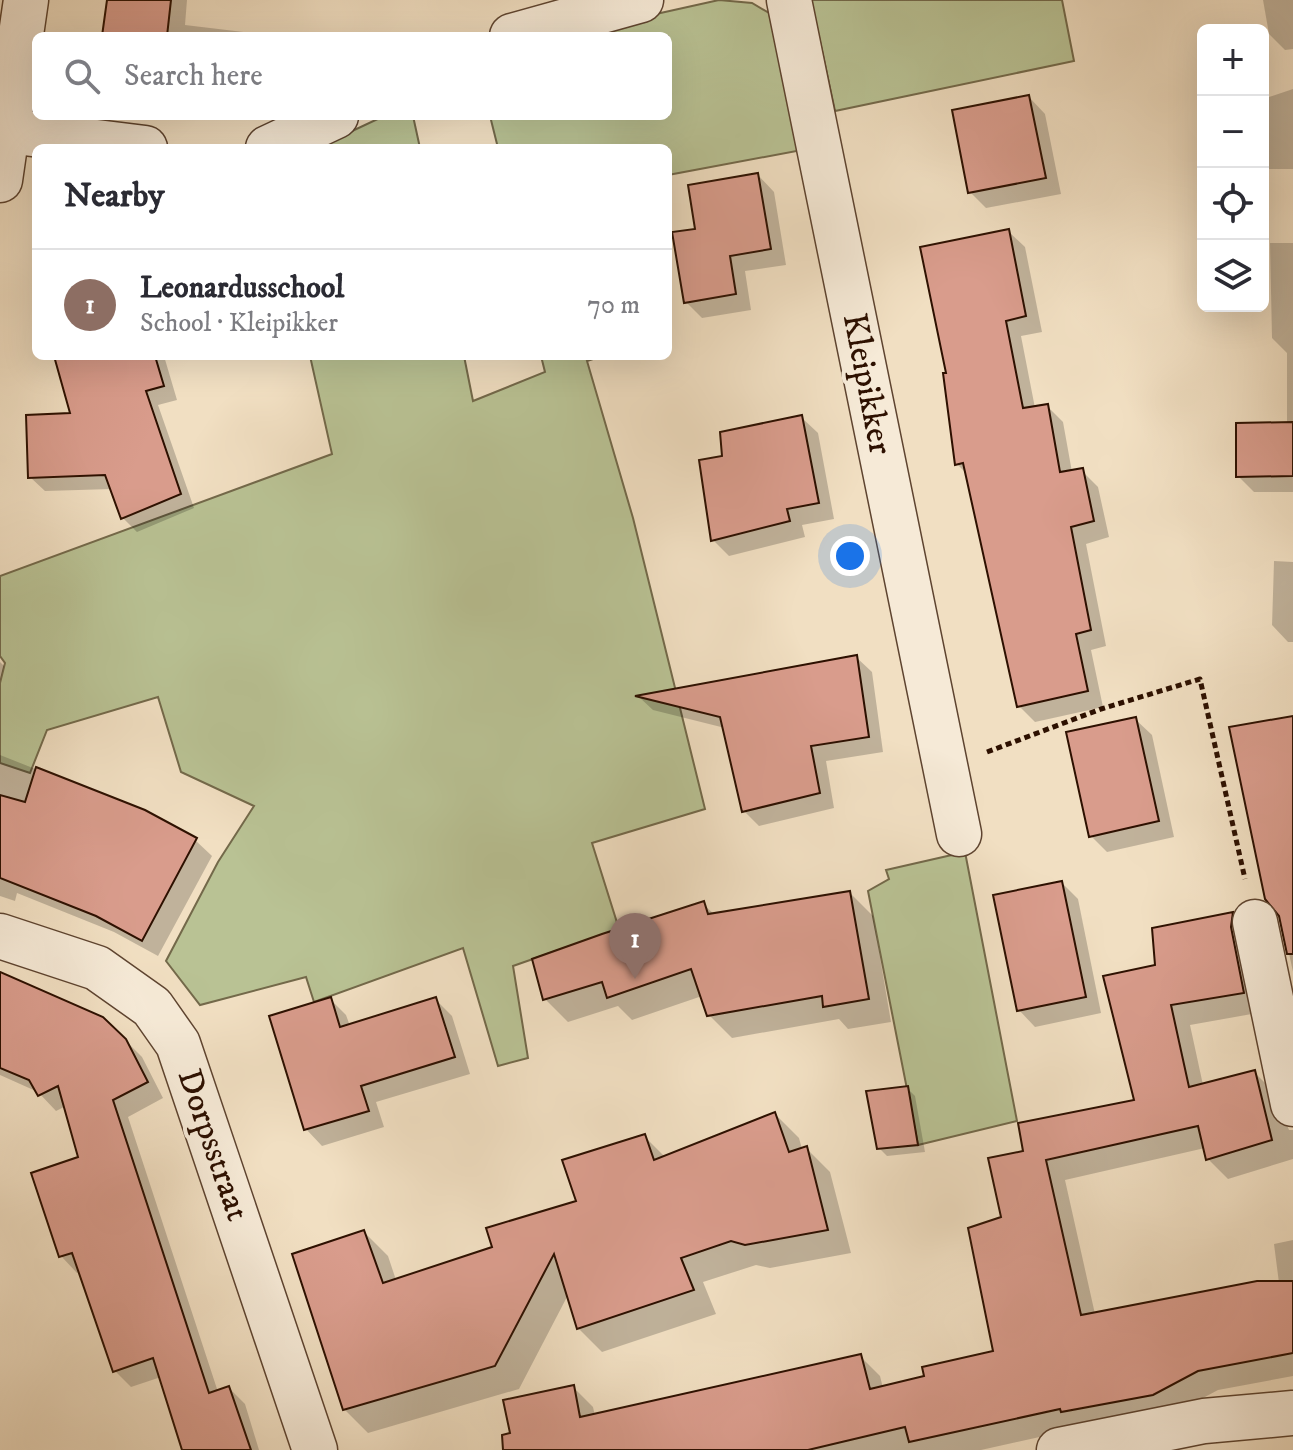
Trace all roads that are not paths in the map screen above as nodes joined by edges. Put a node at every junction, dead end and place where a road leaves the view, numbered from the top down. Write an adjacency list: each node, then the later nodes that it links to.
1 (26, 0): 6 (street)
2 (641, 0): 4 (street)
3 (789, 0): 10 (street, Kleipikker)
4 (526, 32)
5 (328, 120): 8 (street)
6 (8, 131): 7 (street); 9 (street)
7 (113, 144)
8 (276, 144)
9 (0, 180)
10 (959, 834)
11 (1255, 922): 13 (street)
12 (0, 936): 15 (street, Dorpsstraat)
13 (1293, 1104)
14 (1293, 1413): 16 (street)
15 (315, 1450)
16 (1059, 1450)

